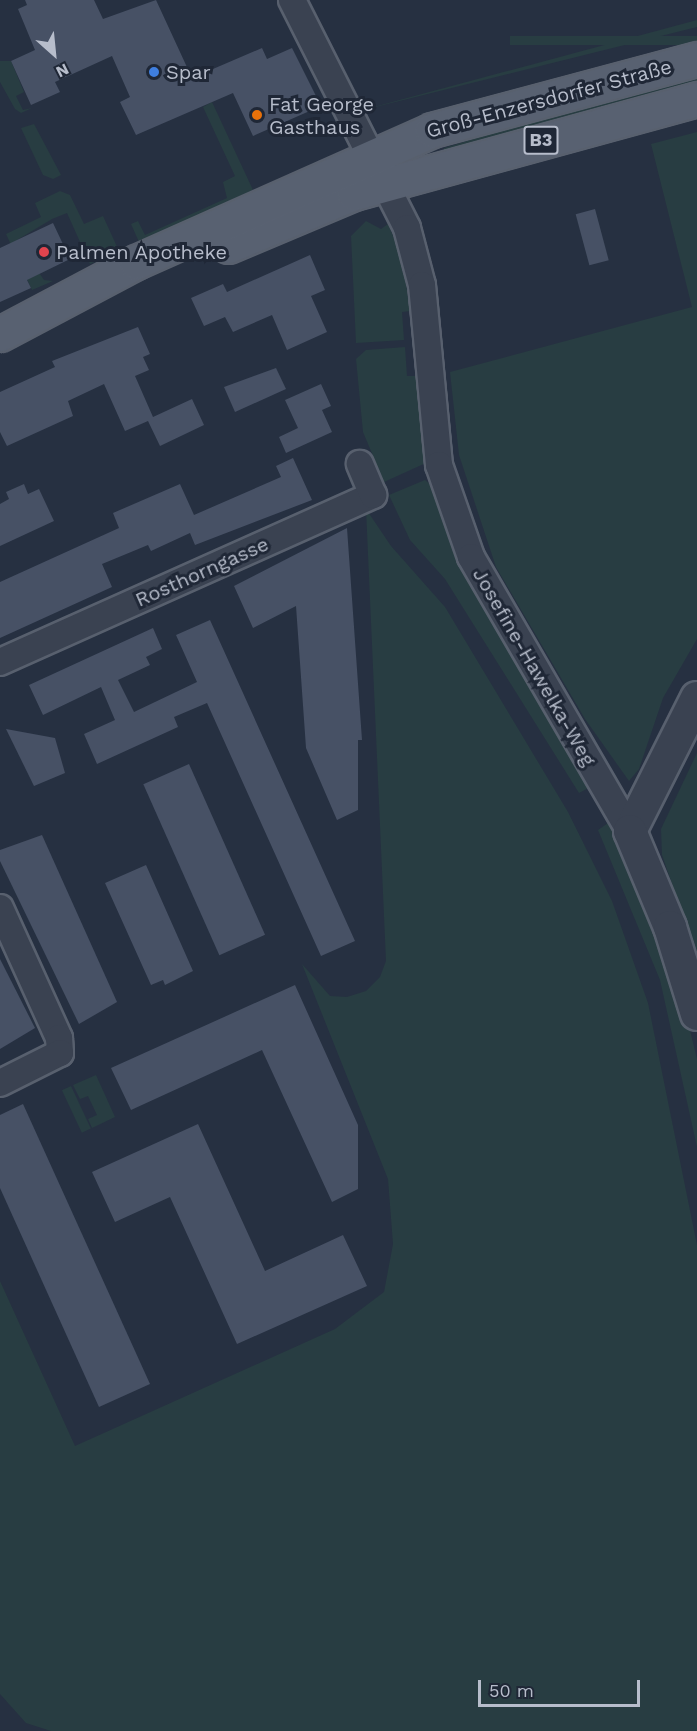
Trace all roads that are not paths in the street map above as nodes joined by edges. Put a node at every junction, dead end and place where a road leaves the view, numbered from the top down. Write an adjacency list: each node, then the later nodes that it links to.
1 (292, 0): 4 (street, Josefine-Hawelka-Weg)
2 (697, 59): 4 (main road, Groß-Enzersdorfer Straße / B3)
3 (697, 99): 5 (main road, Groß-Enzersdorfer Straße / B3)
4 (369, 155): 5 (street, Josefine-Hawelka-Weg); 6 (main road, B3)
5 (385, 184): 7 (main road, B3); 11 (street, Josefine-Hawelka-Weg)
6 (0, 334)
7 (0, 344)
8 (360, 464): 9 (street, Rosthorngasse)
9 (0, 662)
10 (697, 698): 11 (street)
11 (630, 831): 13 (street)
12 (0, 908): 14 (street)
13 (697, 1014)
14 (0, 1083)

